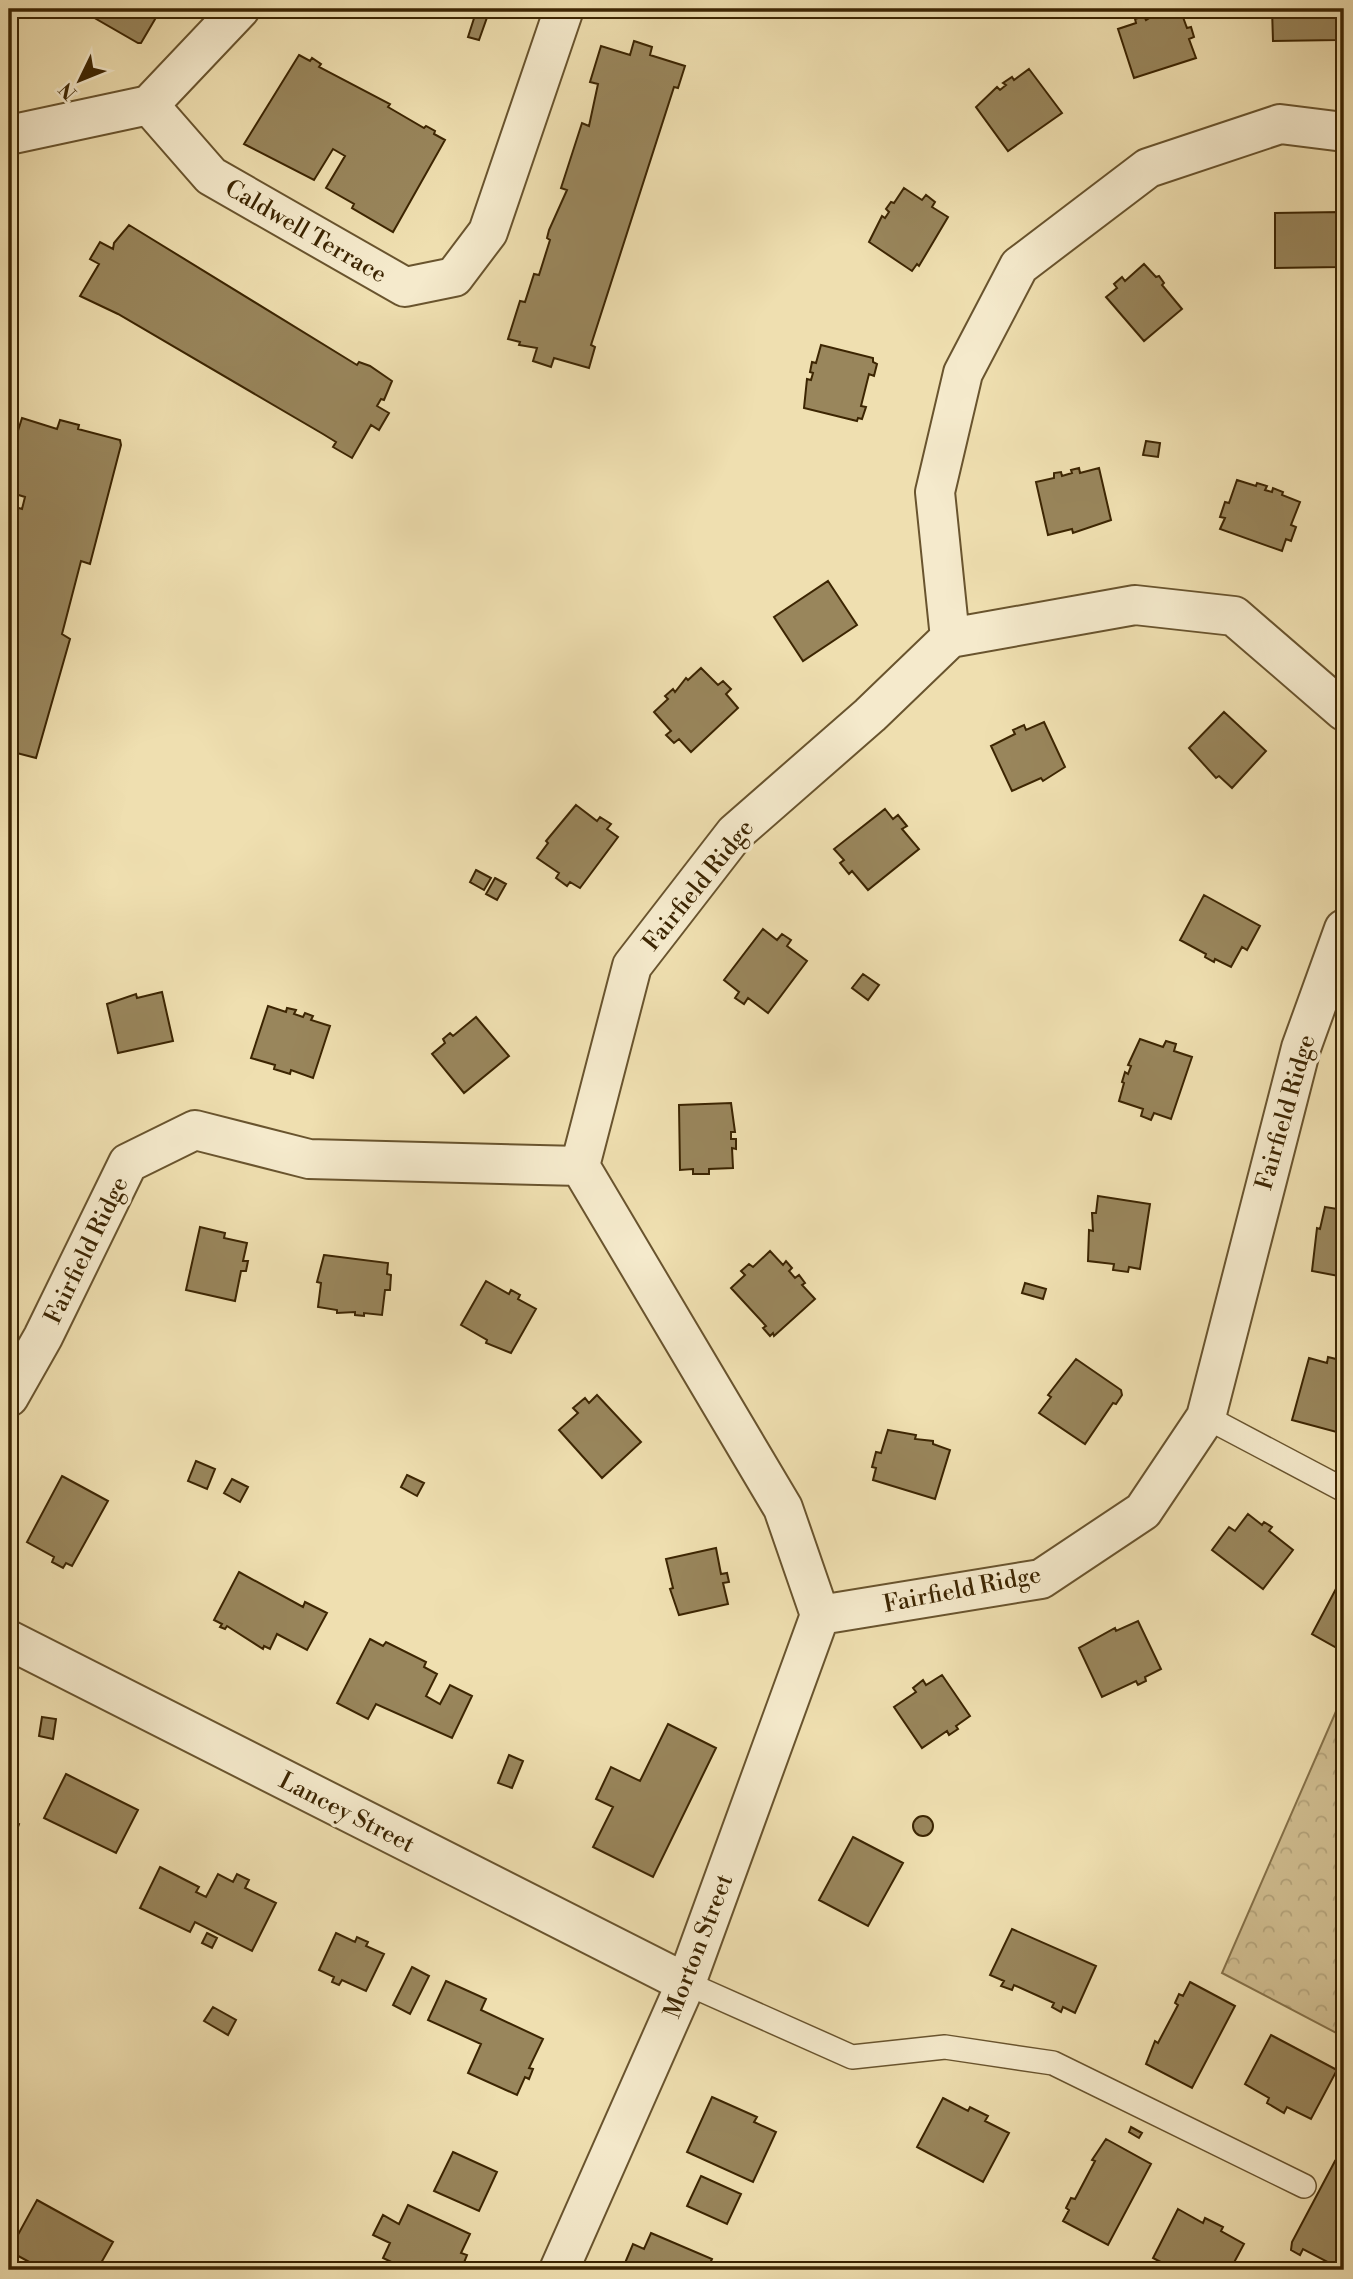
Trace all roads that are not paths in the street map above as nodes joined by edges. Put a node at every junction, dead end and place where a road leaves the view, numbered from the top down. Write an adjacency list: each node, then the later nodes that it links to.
1 (240, 9): 3 (street)
2 (564, 9): 3 (street, Caldwell Terrace)
3 (149, 105): 5 (street)
4 (1344, 132): 6 (street)
5 (9, 135)
6 (950, 638): 7 (street); 9 (street, Fairfield Ridge)
7 (1344, 711)
8 (1344, 929): 11 (street, Fairfield Ridge)
9 (580, 1166): 10 (street, Fairfield Ridge); 13 (street)
10 (9, 1397)
11 (1206, 1417): 12 (lane); 13 (street, Fairfield Ridge)
12 (1344, 1490)
13 (820, 1615): 15 (street, Morton Street)
14 (9, 1640): 15 (street, Lancey Street)
15 (686, 1983): 16 (lane); 17 (street, Morton Street)
16 (1304, 2186)
17 (559, 2270)

